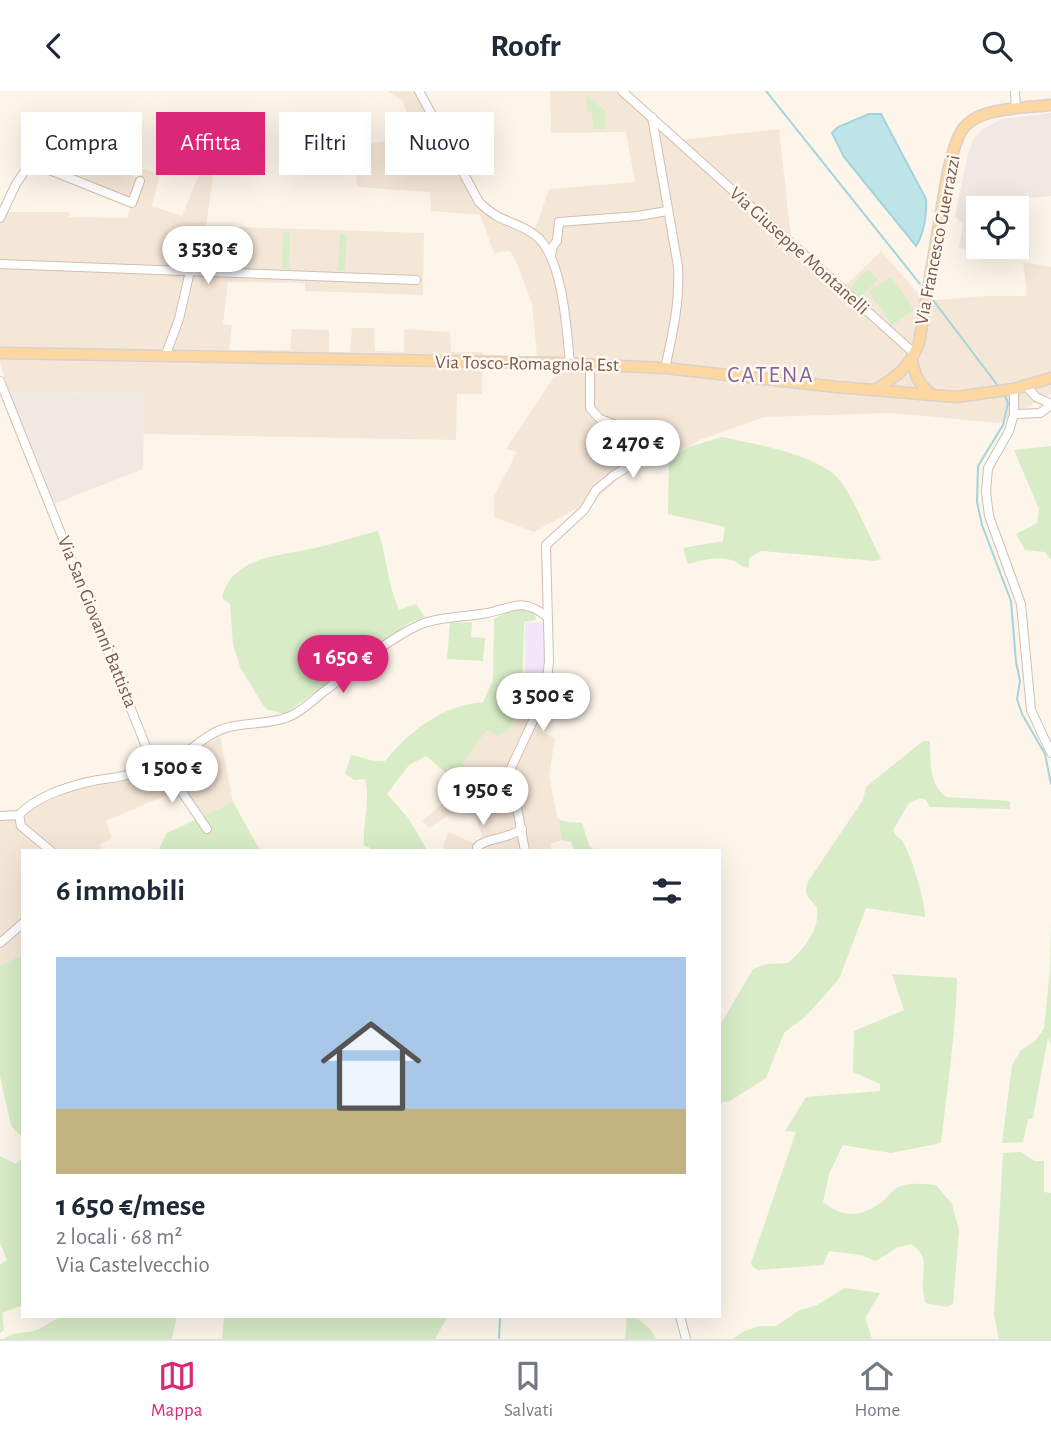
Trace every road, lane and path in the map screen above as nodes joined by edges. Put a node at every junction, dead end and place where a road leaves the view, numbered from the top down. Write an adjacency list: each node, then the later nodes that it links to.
1 (419, 91): 10 (street)
2 (622, 91): 6 (street, Via Giuseppe Montanelli)
3 (1015, 91): 5 (street)
4 (1051, 105): 5 (main road, Via Francesco Guerrazzi)
5 (1016, 109): 16 (main road, Via Francesco Guerrazzi)
6 (652, 117): 8 (street); 16 (street, Via Giuseppe Montanelli)
7 (140, 181): 9 (street)
8 (667, 211): 10 (street); 19 (street)
9 (0, 217)
10 (551, 255): 17 (street)
11 (0, 264): 12 (street)
12 (190, 271): 13 (street); 15 (street)
13 (416, 279)
14 (0, 353): 15 (main road, Via Tosco-Romagnola Est)
15 (165, 357): 17 (main road, Via Tosco-Romagnola Est)
16 (914, 357): 20 (main road, Via Francesco Guerrazzi); 21 (main road, Via Francesco Guerrazzi)
17 (570, 364): 18 (main road, Via Tosco-Romagnola Est)
18 (590, 365): 19 (main road, Via Tosco-Romagnola Est); 31 (street)
19 (665, 368): 26 (main road, Via Tosco-Romagnola Est)
20 (900, 375): 26 (main road, Via Francesco Guerrazzi); 27 (main road)
21 (914, 375): 27 (main road); 28 (main road)
22 (1051, 378): 24 (main road, Via Tosco-Romagnola Est)
23 (0, 381): 33 (street, Via San Giovanni Battista)
24 (1026, 386): 25 (main road, Via Tosco-Romagnola Est); 29 (street)
25 (1014, 389): 28 (main road, Via Tosco-Romagnola Est); 30 (street)
26 (875, 390): 27 (main road, Via Tosco-Romagnola Est)
27 (905, 393): 28 (main road, Via Tosco-Romagnola Est)
28 (932, 395)
29 (1051, 404): 30 (street)
30 (1014, 414): 32 (street)
31 (546, 616): 34 (street); 38 (street)
32 (1051, 753)
33 (149, 762): 34 (street); 35 (street)
34 (163, 764): 37 (street)
35 (19, 815): 36 (street); 39 (street)
36 (0, 816)
37 (207, 829)
38 (522, 829): 40 (street); 41 (street)
39 (49, 849)
40 (477, 849)
41 (525, 849)
42 (21, 925): 43 (street)
43 (0, 943)
44 (681, 1318): 45 (street)
45 (686, 1339)

